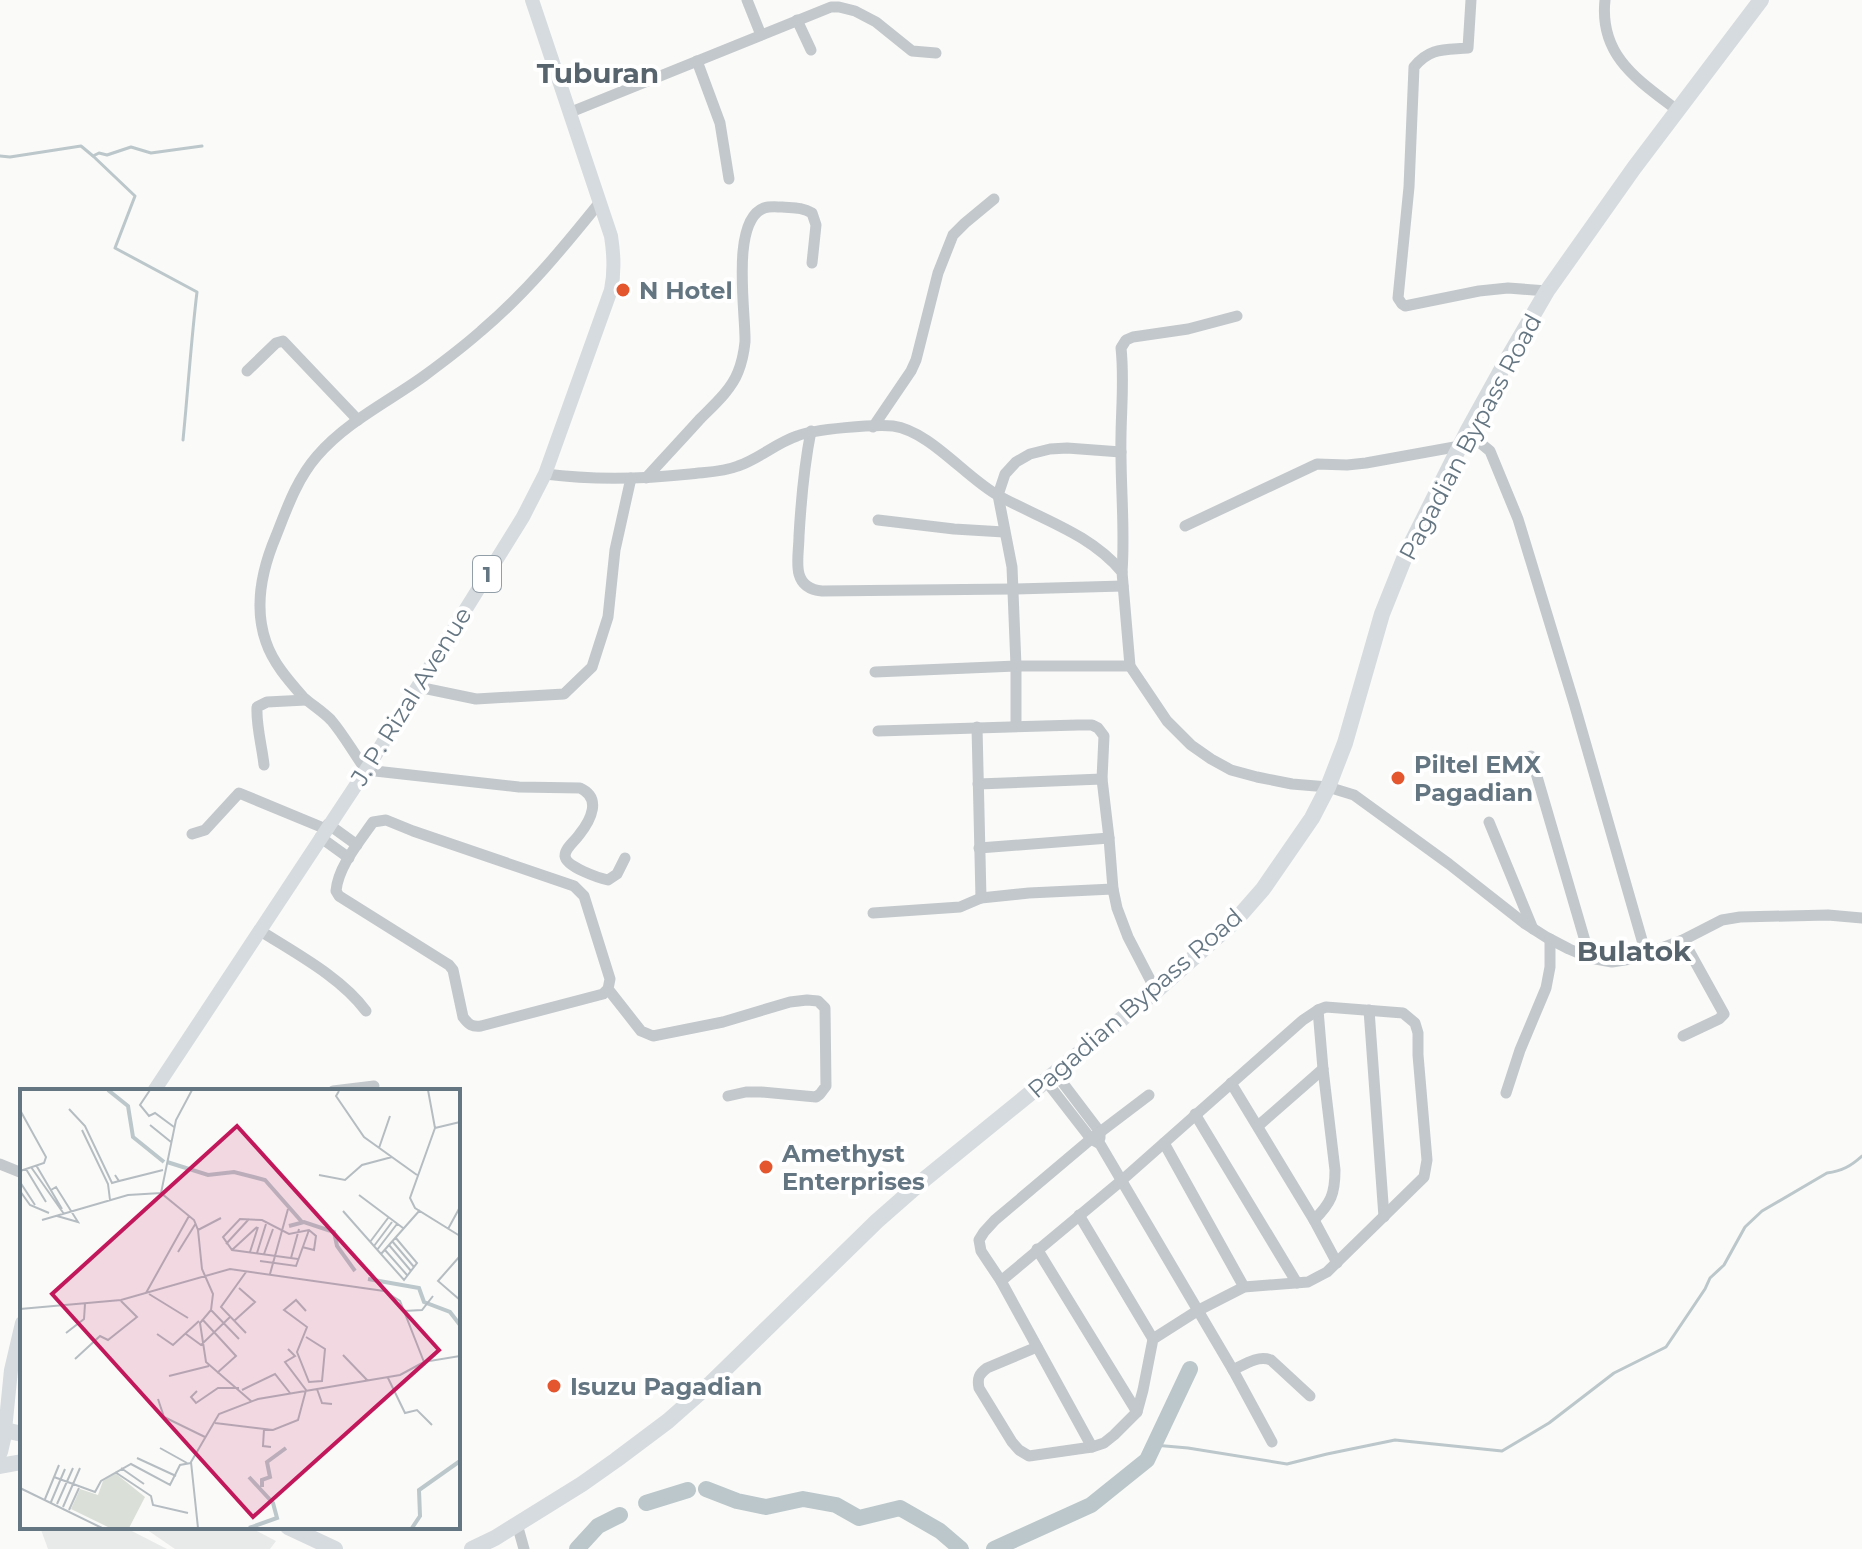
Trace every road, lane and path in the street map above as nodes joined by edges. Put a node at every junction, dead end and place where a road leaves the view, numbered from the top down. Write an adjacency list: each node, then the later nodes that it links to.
1 (532, 0): 12 (main road, J. P. Rizal Avenue / 1)
2 (747, 0): 7 (street)
3 (1471, 0): 17 (street)
4 (1605, 0): 11 (street)
5 (1761, 0): 11 (highway, Pagadian Bypass Road)
6 (797, 20): 7 (street); 8 (street); 9 (street)
7 (761, 35): 10 (street)
8 (811, 50)
9 (936, 53)
10 (697, 61): 12 (street); 13 (street)
11 (1677, 110): 17 (highway, Pagadian Bypass Road)
12 (571, 112): 15 (main road, J. P. Rizal Avenue / 1)
13 (729, 179)
14 (994, 199): 21 (street)
15 (600, 202): 20 (street); 25 (main road, J. P. Rizal Avenue / 1)
16 (812, 263): 27 (street)
17 (1547, 291): 23 (highway, Pagadian Bypass Road)
18 (1237, 316): 24 (street)
19 (247, 371): 20 (street)
20 (358, 420): 39 (street)
21 (873, 427): 22 (street); 28 (street)
22 (811, 431): 27 (street); 34 (street)
23 (1464, 439): 30 (street); 48 (highway, Pagadian Bypass Road); 65 (street)
24 (1121, 452): 28 (street); 32 (street)
25 (545, 474): 26 (street); 38 (main road, J. P. Rizal Avenue / 1)
26 (631, 478): 27 (street); 38 (street)
27 (646, 478)
28 (998, 495): 31 (street); 32 (street)
29 (878, 520): 31 (street)
30 (1185, 526)
31 (1004, 532): 34 (street)
32 (1122, 572): 33 (street)
33 (1123, 586): 34 (street); 36 (street)
34 (1012, 589): 35 (street)
35 (1016, 666): 36 (street); 37 (street); 40 (street)
36 (1130, 666): 48 (street)
37 (875, 672)
38 (418, 687): 45 (main road, J. P. Rizal Avenue / 1)
39 (306, 700): 44 (street); 45 (street)
40 (1016, 726): 41 (street); 46 (street)
41 (977, 727): 42 (street); 47 (street)
42 (878, 731)
43 (1531, 756): 66 (street)
44 (264, 765)
45 (366, 770): 50 (main road, J. P. Rizal Avenue / 1); 56 (street)
46 (1102, 779): 47 (street); 52 (street)
47 (978, 784): 54 (street)
48 (1328, 787): 61 (street); 68 (highway, Pagadian Bypass Road)
49 (1489, 822): 61 (street)
50 (325, 830): 51 (street); 53 (street); 55 (street); 62 (main road, J. P. Rizal Avenue / 1)
51 (192, 834)
52 (1109, 838): 54 (street); 57 (street)
53 (357, 845): 55 (street); 67 (street)
54 (979, 848): 58 (street)
55 (349, 858): 67 (street)
56 (625, 858)
57 (1113, 889): 58 (street); 68 (street)
58 (981, 898): 59 (street)
59 (873, 913)
60 (1862, 918): 64 (street)
61 (1533, 929): 63 (street)
62 (259, 930): 71 (street); 77 (main road, J. P. Rizal Avenue / 1)
63 (1550, 939): 66 (street); 79 (street)
64 (1683, 940): 65 (street); 72 (street)
65 (1646, 954): 66 (street)
66 (1590, 958)
67 (608, 989): 81 (street)
68 (1156, 991): 74 (highway, Pagadian Bypass Road)
69 (1318, 1010): 70 (street); 73 (street); 75 (street)
70 (1369, 1010): 90 (street); 90 (street)
71 (366, 1011)
72 (1683, 1036)
73 (1323, 1069): 83 (street); 91 (street)
74 (1051, 1077): 84 (street); 111 (highway, Pagadian Bypass Road)
75 (1231, 1083): 82 (street); 83 (street)
76 (374, 1086): 78 (street)
77 (155, 1089)
78 (349, 1089)
79 (1506, 1093)
80 (1149, 1095): 84 (street)
81 (728, 1096)
82 (1195, 1114): 85 (street); 95 (street)
83 (1258, 1126): 91 (street)
84 (1097, 1138): 88 (street); 94 (street)
85 (1164, 1143): 88 (street); 96 (street)
86 (0, 1164): 87 (street)
87 (20, 1172)
88 (1121, 1181): 89 (street); 97 (street)
89 (1079, 1215): 92 (street); 99 (street)
90 (1384, 1217): 93 (street)
91 (1314, 1220): 93 (street)
92 (1037, 1249): 94 (street); 103 (street)
93 (1337, 1263): 95 (street)
94 (1001, 1281): 100 (street)
95 (1297, 1283): 96 (street)
96 (1244, 1287): 97 (street)
97 (1197, 1311): 99 (street); 101 (street)
98 (20, 1332): 104 (main road)
99 (1153, 1339): 103 (street)
100 (1037, 1347): 107 (street); 107 (street)
101 (1233, 1370): 102 (street); 106 (street)
102 (1310, 1396)
103 (1137, 1412): 107 (street)
104 (5, 1430): 105 (highway); 108 (highway)
105 (20, 1434)
106 (1272, 1442)
107 (1092, 1447)
108 (0, 1452)
109 (20, 1462): 110 (highway)
110 (0, 1466)
111 (517, 1524): 114 (highway, Pagadian Bypass Road); 115 (street)
112 (292, 1529): 113 (highway)
113 (329, 1548)
114 (472, 1549)
115 (524, 1549)

